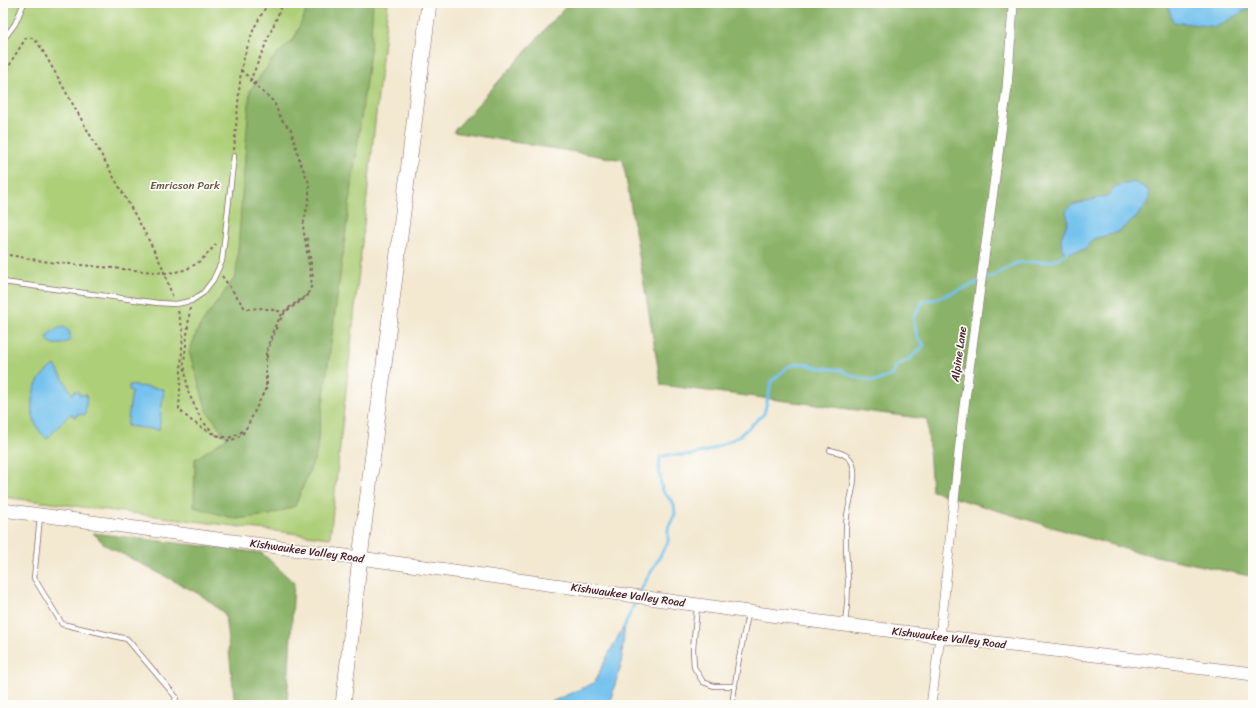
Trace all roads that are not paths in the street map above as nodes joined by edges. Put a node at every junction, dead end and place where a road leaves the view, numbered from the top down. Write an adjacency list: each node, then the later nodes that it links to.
1 (24, 3): 4 (lane)
2 (429, 3): 10 (main road)
3 (1013, 6): 14 (street, Alpine Lane)
4 (3, 40)
5 (234, 156): 6 (lane)
6 (3, 282)
7 (830, 450): 13 (lane)
8 (3, 510): 9 (street, Kishwaukee Valley Road)
9 (41, 516): 10 (street, Kishwaukee Valley Road); 17 (lane)
10 (360, 558): 11 (street, Kishwaukee Valley Road); 18 (main road)
11 (697, 605): 12 (street, Kishwaukee Valley Road); 16 (lane)
12 (748, 612): 13 (street, Kishwaukee Valley Road); 16 (lane)
13 (845, 625): 14 (street, Kishwaukee Valley Road)
14 (940, 637): 15 (street, Kishwaukee Valley Road); 20 (street, Alpine Lane)
15 (1253, 674)
16 (735, 686): 19 (lane)
17 (174, 705)
18 (343, 705)
19 (732, 705)
20 (931, 705)

